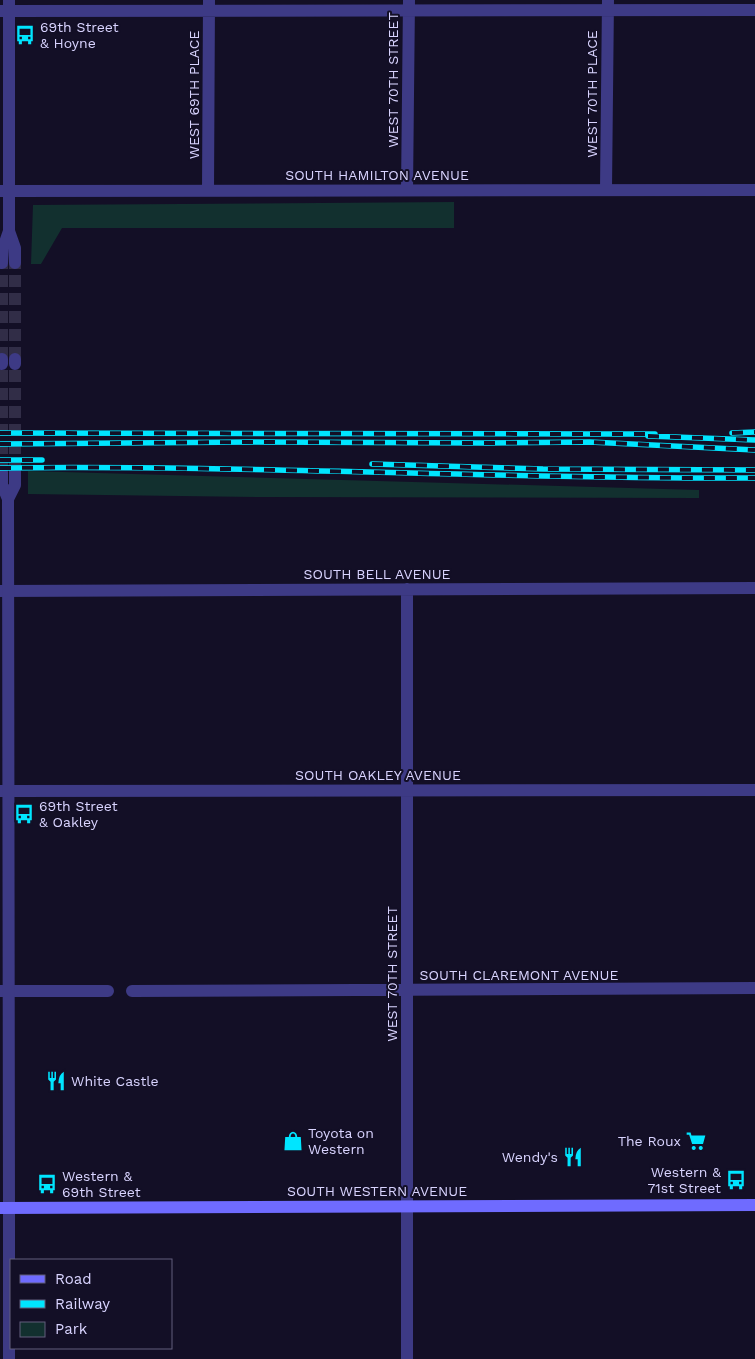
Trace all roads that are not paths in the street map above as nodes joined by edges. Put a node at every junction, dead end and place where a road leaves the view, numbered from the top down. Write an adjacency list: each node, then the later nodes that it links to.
1 (209, 5): 3 (street); 4 (street); 7 (street, WEST 69TH PLACE)
2 (608, 5): 3 (street); 5 (street); 6 (street, WEST 70TH PLACE)
3 (408, 6): 8 (street, WEST 70TH STREET)
4 (6, 7): 10 (street)
5 (755, 10)
6 (606, 189): 8 (street, SOUTH HAMILTON AVENUE); 9 (street, SOUTH HAMILTON AVENUE)
7 (208, 190): 8 (street, SOUTH HAMILTON AVENUE); 10 (street, SOUTH HAMILTON AVENUE)
8 (407, 190)
9 (755, 190)
10 (4, 192): 11 (street)
11 (9, 263)
12 (8, 472): 15 (street)
13 (755, 588): 14 (street, SOUTH BELL AVENUE)
14 (407, 589): 15 (street, SOUTH BELL AVENUE); 18 (street, WEST 70TH STREET)
15 (4, 591): 17 (street)
16 (755, 790): 18 (street, SOUTH OAKLEY AVENUE)
17 (4, 791): 18 (street, SOUTH OAKLEY AVENUE); 21 (street)
18 (406, 791): 20 (street, WEST 70TH STREET)
19 (755, 988): 20 (street, SOUTH CLAREMONT AVENUE)
20 (407, 990): 23 (street, SOUTH CLAREMONT AVENUE); 25 (street, WEST 70TH STREET)
21 (4, 991): 22 (street); 26 (street)
22 (108, 991)
23 (132, 991)
24 (755, 1204): 25 (main road, SOUTH WESTERN AVENUE)
25 (407, 1206): 26 (main road, SOUTH WESTERN AVENUE); 28 (street, WEST 70TH STREET)
26 (4, 1208): 27 (street)
27 (9, 1359)
28 (407, 1359)

